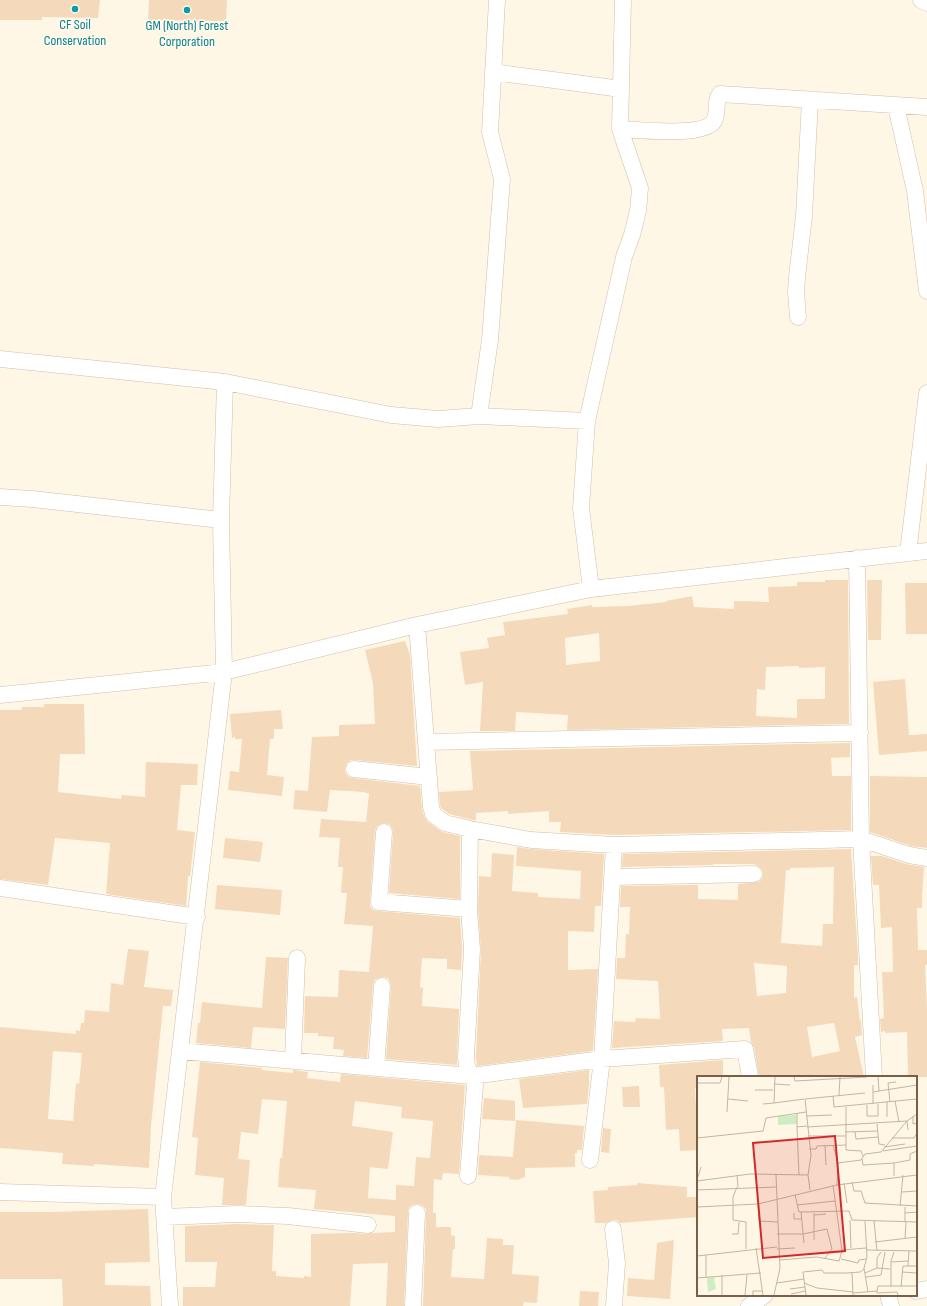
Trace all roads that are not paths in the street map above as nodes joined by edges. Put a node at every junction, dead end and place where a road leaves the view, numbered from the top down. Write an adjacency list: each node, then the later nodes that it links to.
1 (497, 0): 5 (street)
2 (623, 0): 6 (street)
3 (920, 0): 4 (street)
4 (927, 3)
5 (493, 72): 6 (street); 16 (street)
6 (621, 89): 10 (street)
7 (810, 100): 8 (street); 10 (street); 12 (street)
8 (896, 106): 9 (street); 11 (street)
9 (927, 107)
10 (620, 129): 17 (street)
11 (927, 291)
12 (798, 317)
13 (0, 359): 14 (street)
14 (225, 382): 16 (street); 19 (street)
15 (927, 393): 21 (street)
16 (479, 416): 17 (street)
17 (587, 421): 23 (street)
18 (0, 497): 19 (street)
19 (221, 520): 25 (street)
20 (927, 551): 21 (street)
21 (908, 553): 22 (street)
22 (857, 558): 23 (street); 27 (street)
23 (591, 589): 24 (street)
24 (417, 625): 25 (street); 28 (street)
25 (224, 672): 26 (street); 40 (street)
26 (0, 695)
27 (860, 733): 28 (street); 33 (street)
28 (426, 742): 30 (street)
29 (354, 769): 30 (street)
30 (429, 777): 31 (street)
31 (470, 829): 34 (street); 39 (street)
32 (384, 832): 39 (street)
33 (860, 839): 34 (street); 35 (street); 49 (street)
34 (614, 845): 37 (street)
35 (927, 858)
36 (754, 874): 37 (street)
37 (613, 877): 44 (street)
38 (0, 888): 40 (street)
39 (469, 909): 47 (street)
40 (197, 917): 43 (street)
41 (297, 958): 45 (street)
42 (382, 986): 46 (street)
43 (180, 1051): 45 (street); 53 (street)
44 (602, 1059): 47 (street); 48 (street); 50 (street)
45 (293, 1060): 46 (street)
46 (376, 1068): 47 (street)
47 (471, 1076): 51 (street)
48 (750, 1076)
49 (874, 1076)
50 (590, 1160)
51 (468, 1176)
52 (0, 1192): 53 (street)
53 (163, 1197): 55 (street)
54 (417, 1213): 62 (street)
55 (165, 1217): 56 (street); 61 (street)
56 (368, 1225)
57 (613, 1229): 63 (street)
58 (927, 1289): 59 (street)
59 (917, 1291)
60 (764, 1296): 64 (street)
61 (170, 1306)
62 (413, 1306)
63 (614, 1306)
64 (749, 1306)

